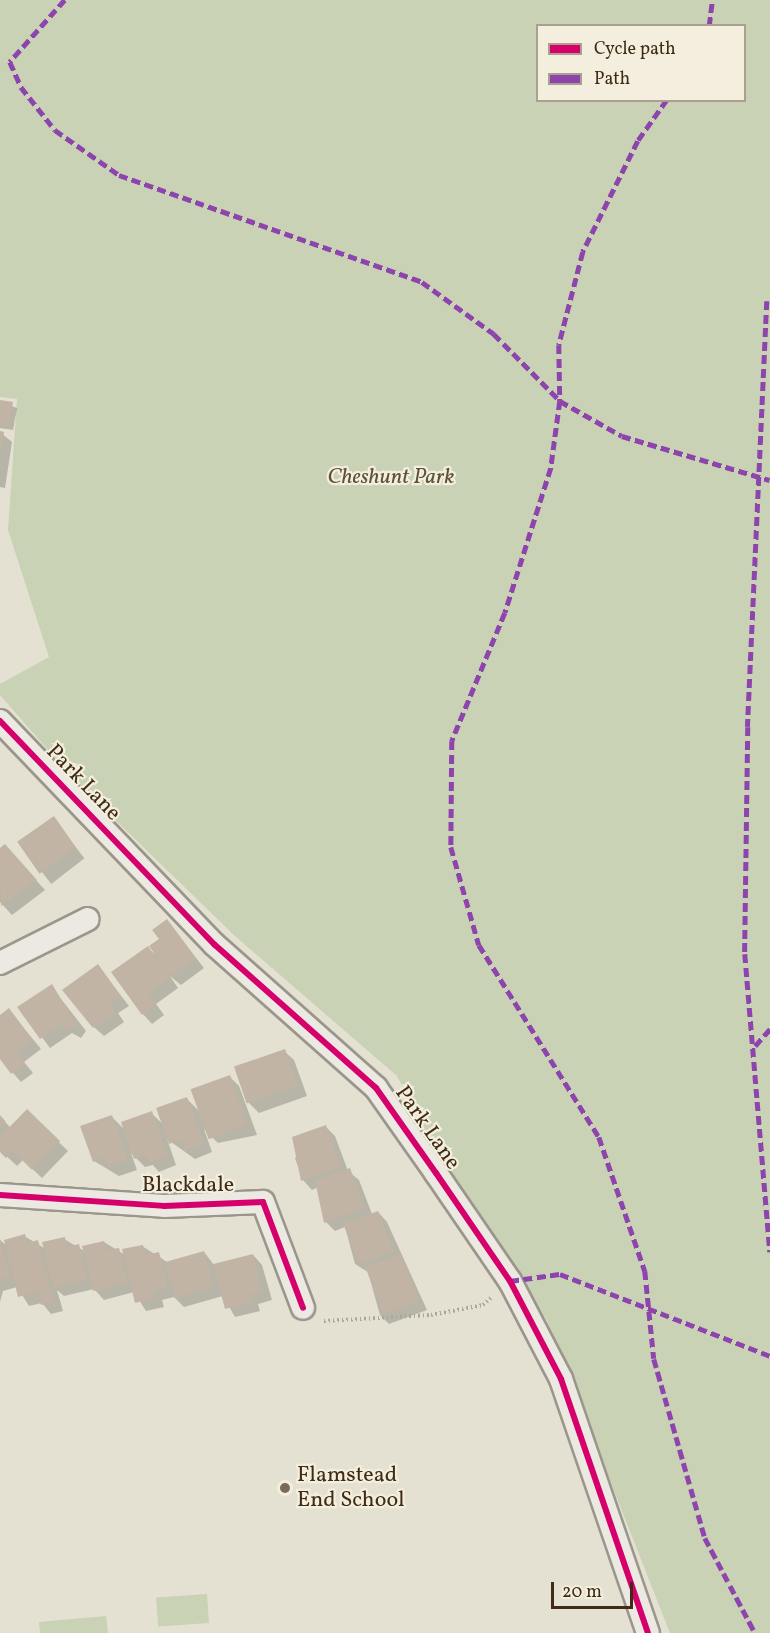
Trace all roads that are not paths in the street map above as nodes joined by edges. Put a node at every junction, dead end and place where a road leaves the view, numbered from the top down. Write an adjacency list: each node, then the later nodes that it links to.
1 (0, 722): 6 (street, Park Lane)
2 (88, 919): 3 (street)
3 (0, 963)
4 (0, 1195): 5 (street, Blackdale)
5 (303, 1308)
6 (648, 1633)

